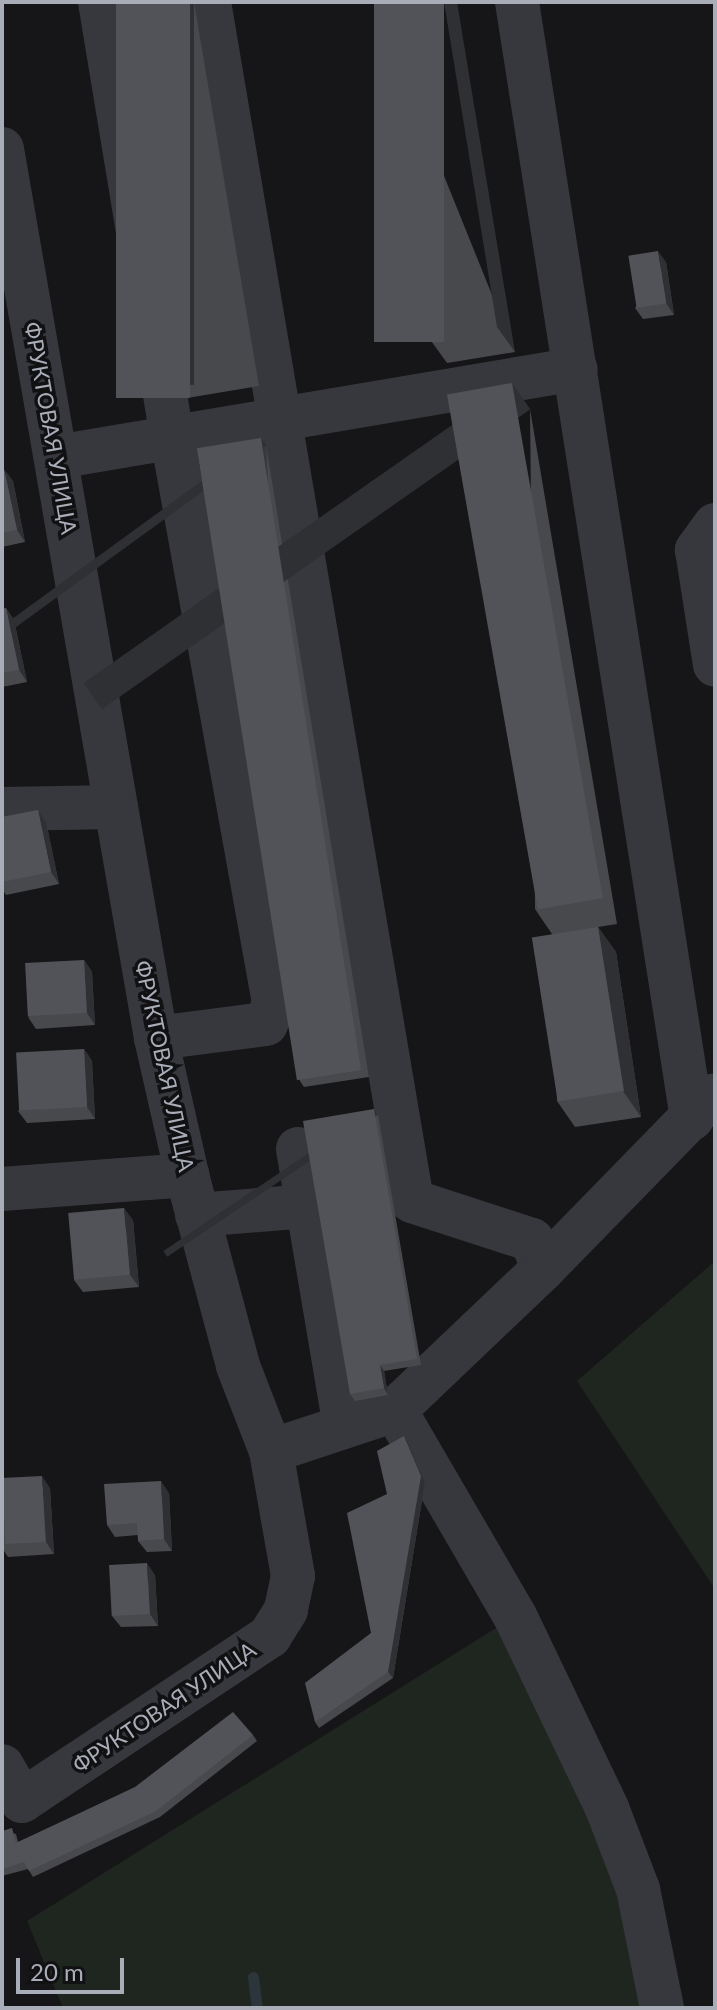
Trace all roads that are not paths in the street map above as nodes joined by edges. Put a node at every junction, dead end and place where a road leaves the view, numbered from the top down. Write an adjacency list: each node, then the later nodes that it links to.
1 (100, 2): 7 (street)
2 (209, 2): 6 (street)
3 (517, 2): 5 (street)
4 (2, 149): 8 (street, ФРУКТОВАЯ УЛИЦА)
5 (576, 369): 6 (street); 14 (street)
6 (282, 418): 7 (street); 19 (street)
7 (172, 437): 8 (street); 13 (street)
8 (57, 457): 11 (street, ФРУКТОВАЯ УЛИЦА)
9 (715, 525): 10 (street)
10 (715, 665)
11 (116, 807): 12 (street); 13 (street, ФРУКТОВАЯ УЛИЦА)
12 (2, 809)
13 (156, 1038): 17 (street, ФРУКТОВАЯ УЛИЦА)
14 (704, 1106): 19 (street)
15 (298, 1149): 18 (street)
16 (2, 1189): 17 (street)
17 (192, 1195): 18 (street); 22 (street, ФРУКТОВАЯ УЛИЦА)
18 (308, 1206): 21 (street)
19 (543, 1269): 20 (street)
20 (395, 1410): 21 (street); 24 (street)
21 (345, 1426): 22 (street)
22 (271, 1451): 23 (street, ФРУКТОВАЯ УЛИЦА)
23 (9, 1791)
24 (662, 2008)

